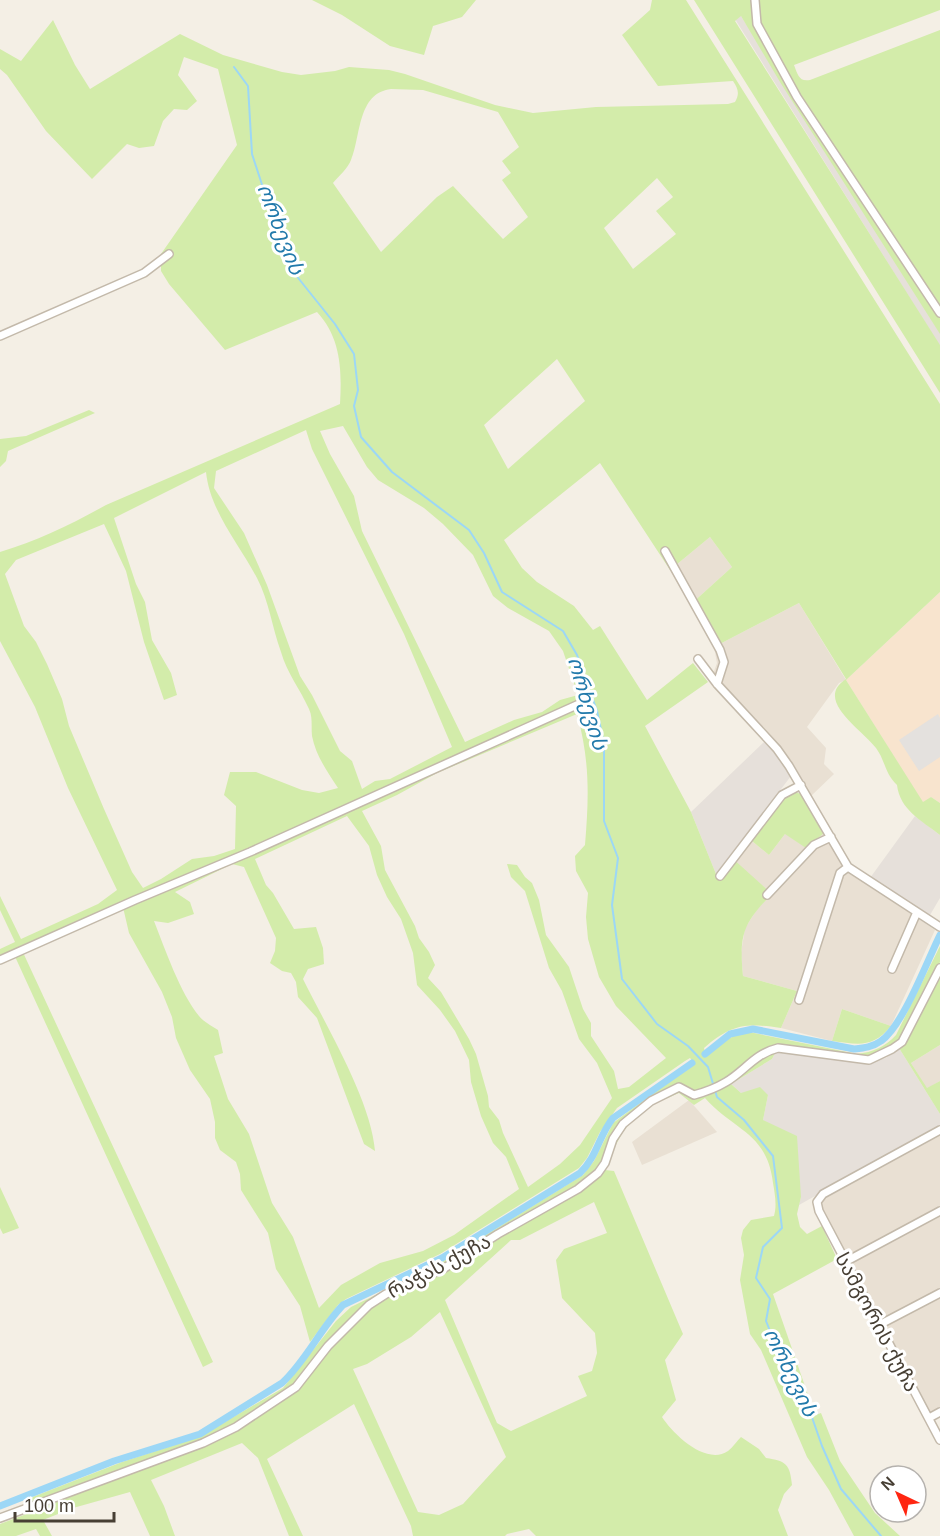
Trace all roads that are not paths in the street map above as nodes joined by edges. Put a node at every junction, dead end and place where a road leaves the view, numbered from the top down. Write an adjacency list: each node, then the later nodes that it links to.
1 (755, 0): 3 (street)
2 (170, 254): 4 (street)
3 (940, 313)
4 (0, 336)
5 (664, 550): 7 (street)
6 (698, 659): 7 (street)
7 (717, 684): 9 (street)
8 (579, 704): 16 (street)
9 (801, 785): 10 (street); 12 (street)
10 (831, 837): 11 (street); 13 (street)
11 (848, 867): 14 (street); 19 (street)
12 (720, 876)
13 (767, 895)
14 (917, 912): 15 (street); 18 (street)
15 (938, 926)
16 (0, 960)
17 (940, 968): 28 (street, რაჭას ქუჩა)
18 (892, 969)
19 (799, 1000)
20 (940, 1130): 22 (street, სამგორის ქუჩა)
21 (940, 1211): 22 (street)
22 (845, 1262): 24 (street, სამგორის ქუჩა)
23 (940, 1293): 24 (street)
24 (879, 1325): 26 (street, სამგორის ქუჩა)
25 (940, 1412): 26 (street)
26 (929, 1418): 27 (street, სამგორის ქუჩა)
27 (940, 1440)
28 (0, 1518)

